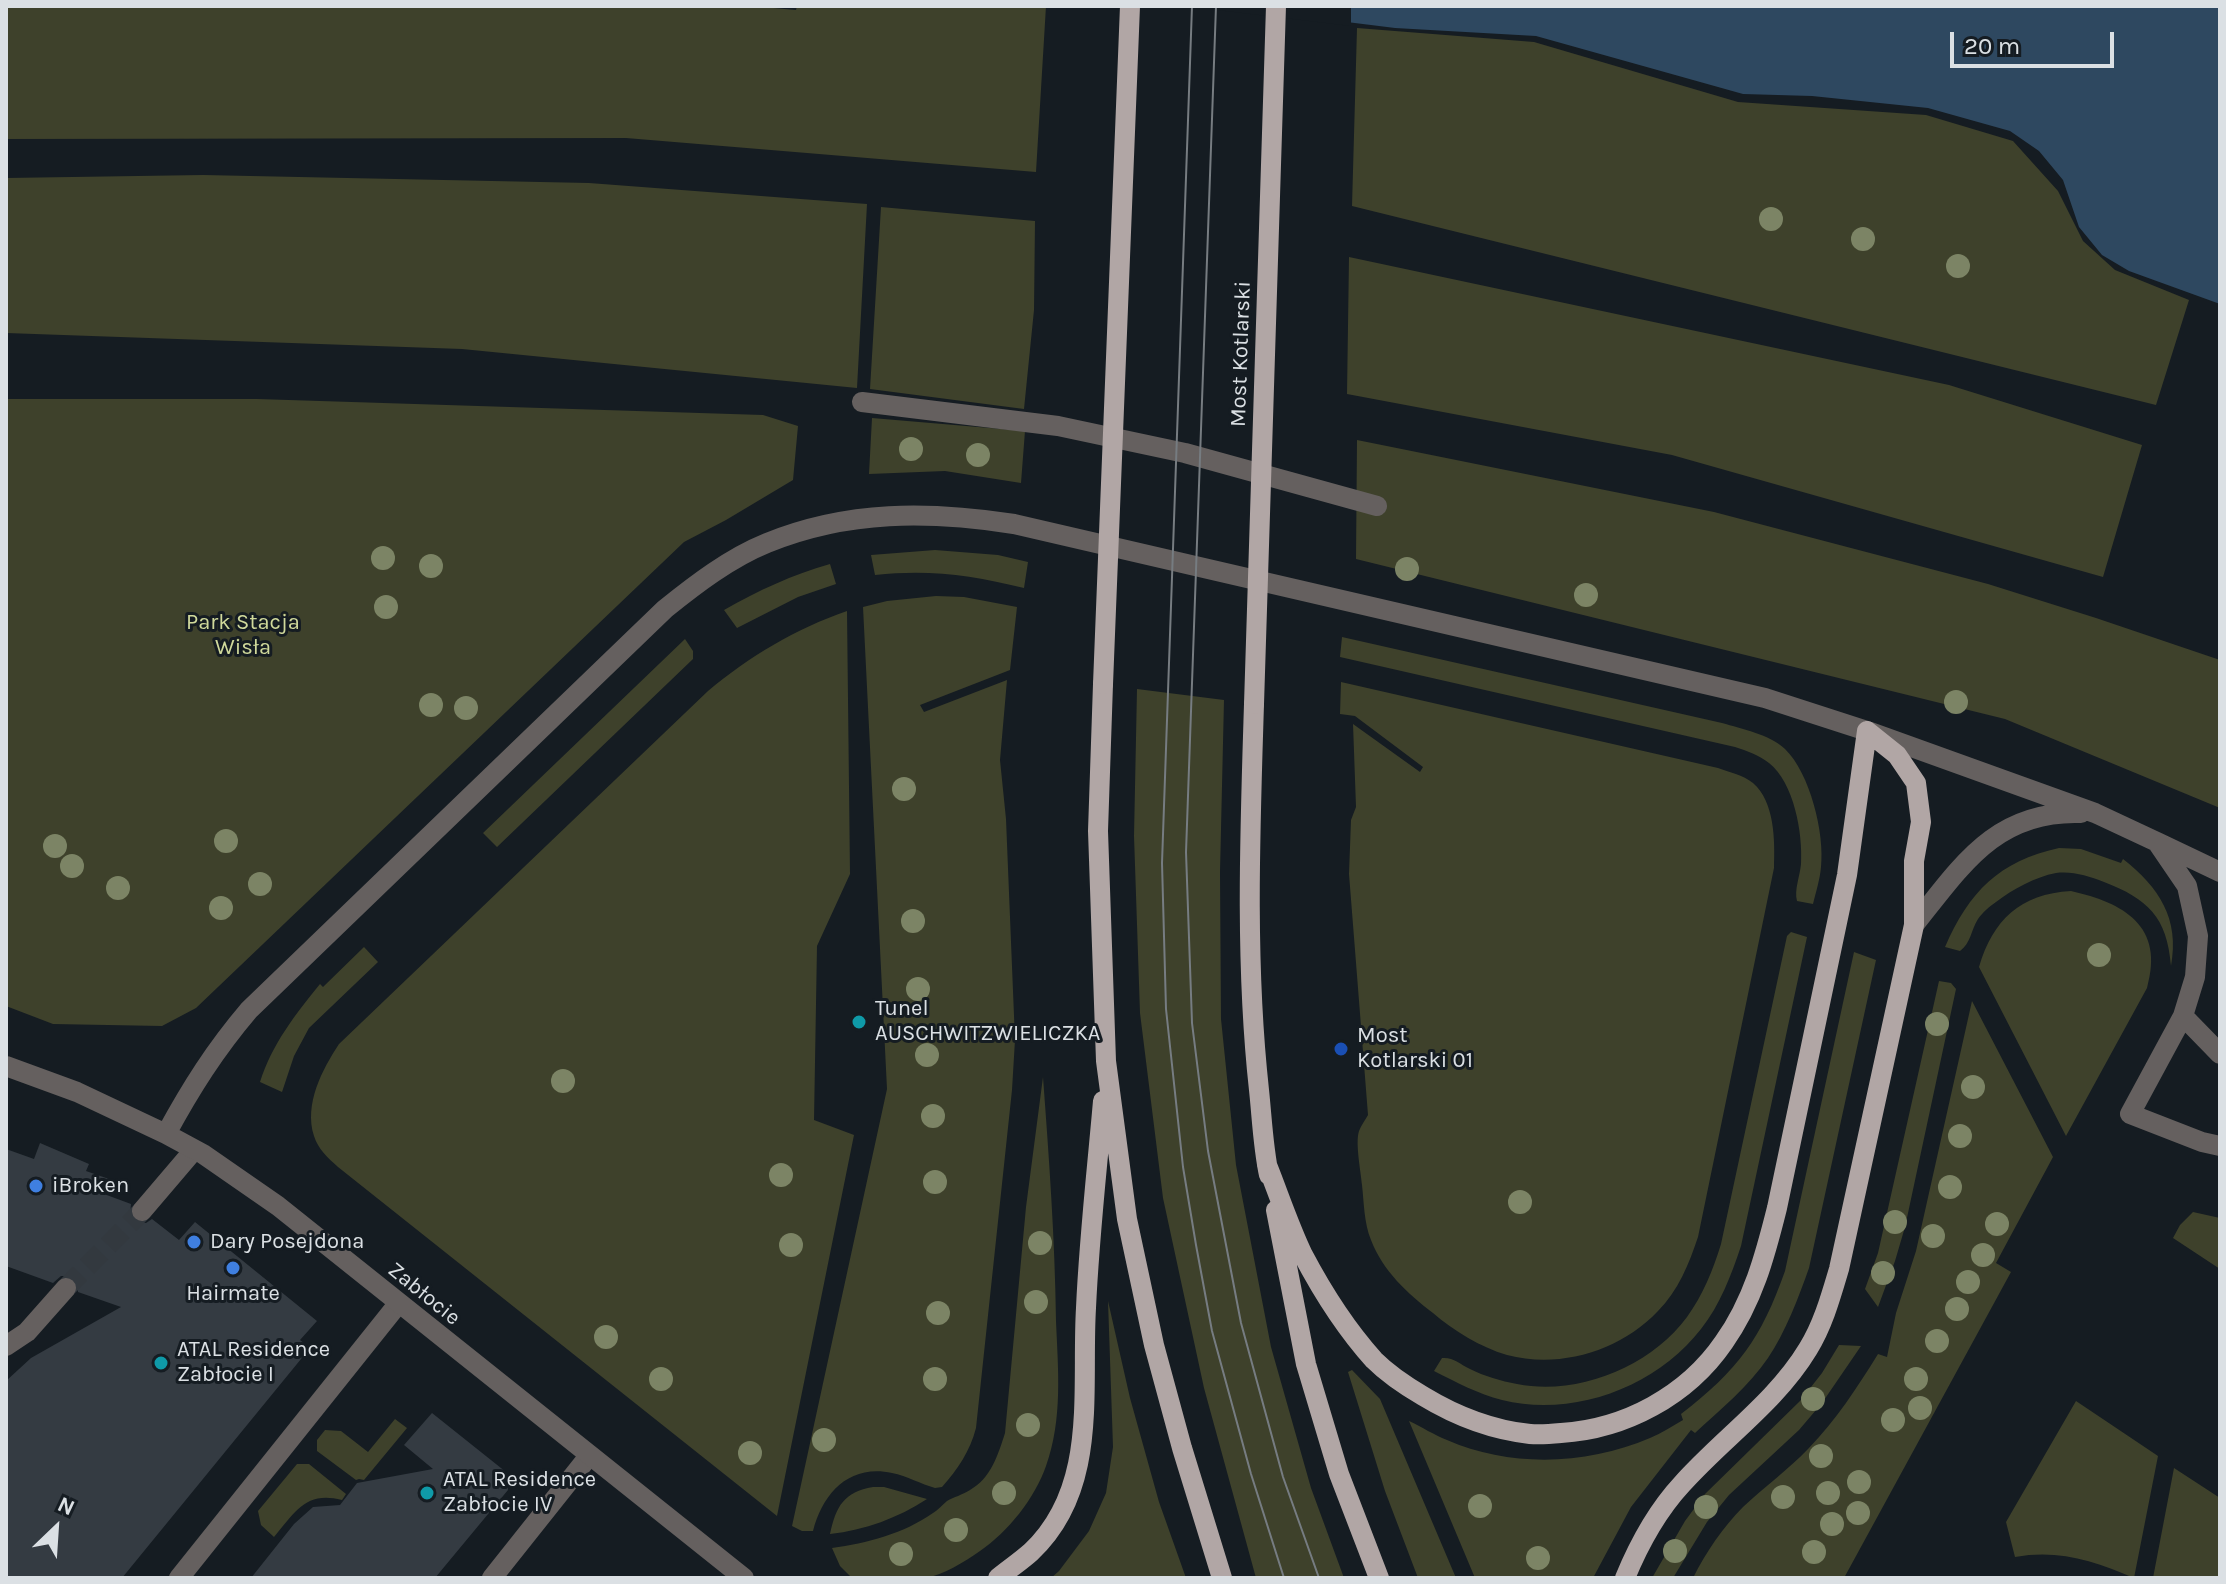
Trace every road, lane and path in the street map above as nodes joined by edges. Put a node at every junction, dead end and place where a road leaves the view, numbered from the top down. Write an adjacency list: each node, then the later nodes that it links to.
1 (1130, 6): 12 (main road, bridge)
2 (1276, 6): 17 (main road, Most Kotlarski, bridge)
3 (862, 402): 4 (street)
4 (1377, 506)
5 (1867, 731): 6 (street); 9 (main road); 14 (street); 17 (main road)
6 (2095, 813): 7 (street); 9 (street)
7 (2157, 842): 8 (street); 10 (street)
8 (2220, 872)
9 (1914, 925): 29 (main road)
10 (2183, 1016): 11 (street); 15 (street)
11 (2220, 1054)
12 (1106, 1061): 26 (main road); 27 (main road)
13 (6, 1066): 14 (street, Zabłocie)
14 (166, 1134): 16 (street, Zabłocie)
15 (2220, 1146)
16 (194, 1150): 18 (street); 20 (street, Zabłocie)
17 (1267, 1165): 28 (main road)
18 (142, 1211)
19 (66, 1288): 21 (street)
20 (398, 1304): 22 (street, Zabłocie); 23 (street)
21 (6, 1346)
22 (589, 1456): 24 (street); 25 (street, Zabłocie)
23 (179, 1578)
24 (492, 1578)
25 (744, 1578)
26 (998, 1578)
27 (1222, 1578)
28 (1379, 1578)
29 (1625, 1578)

